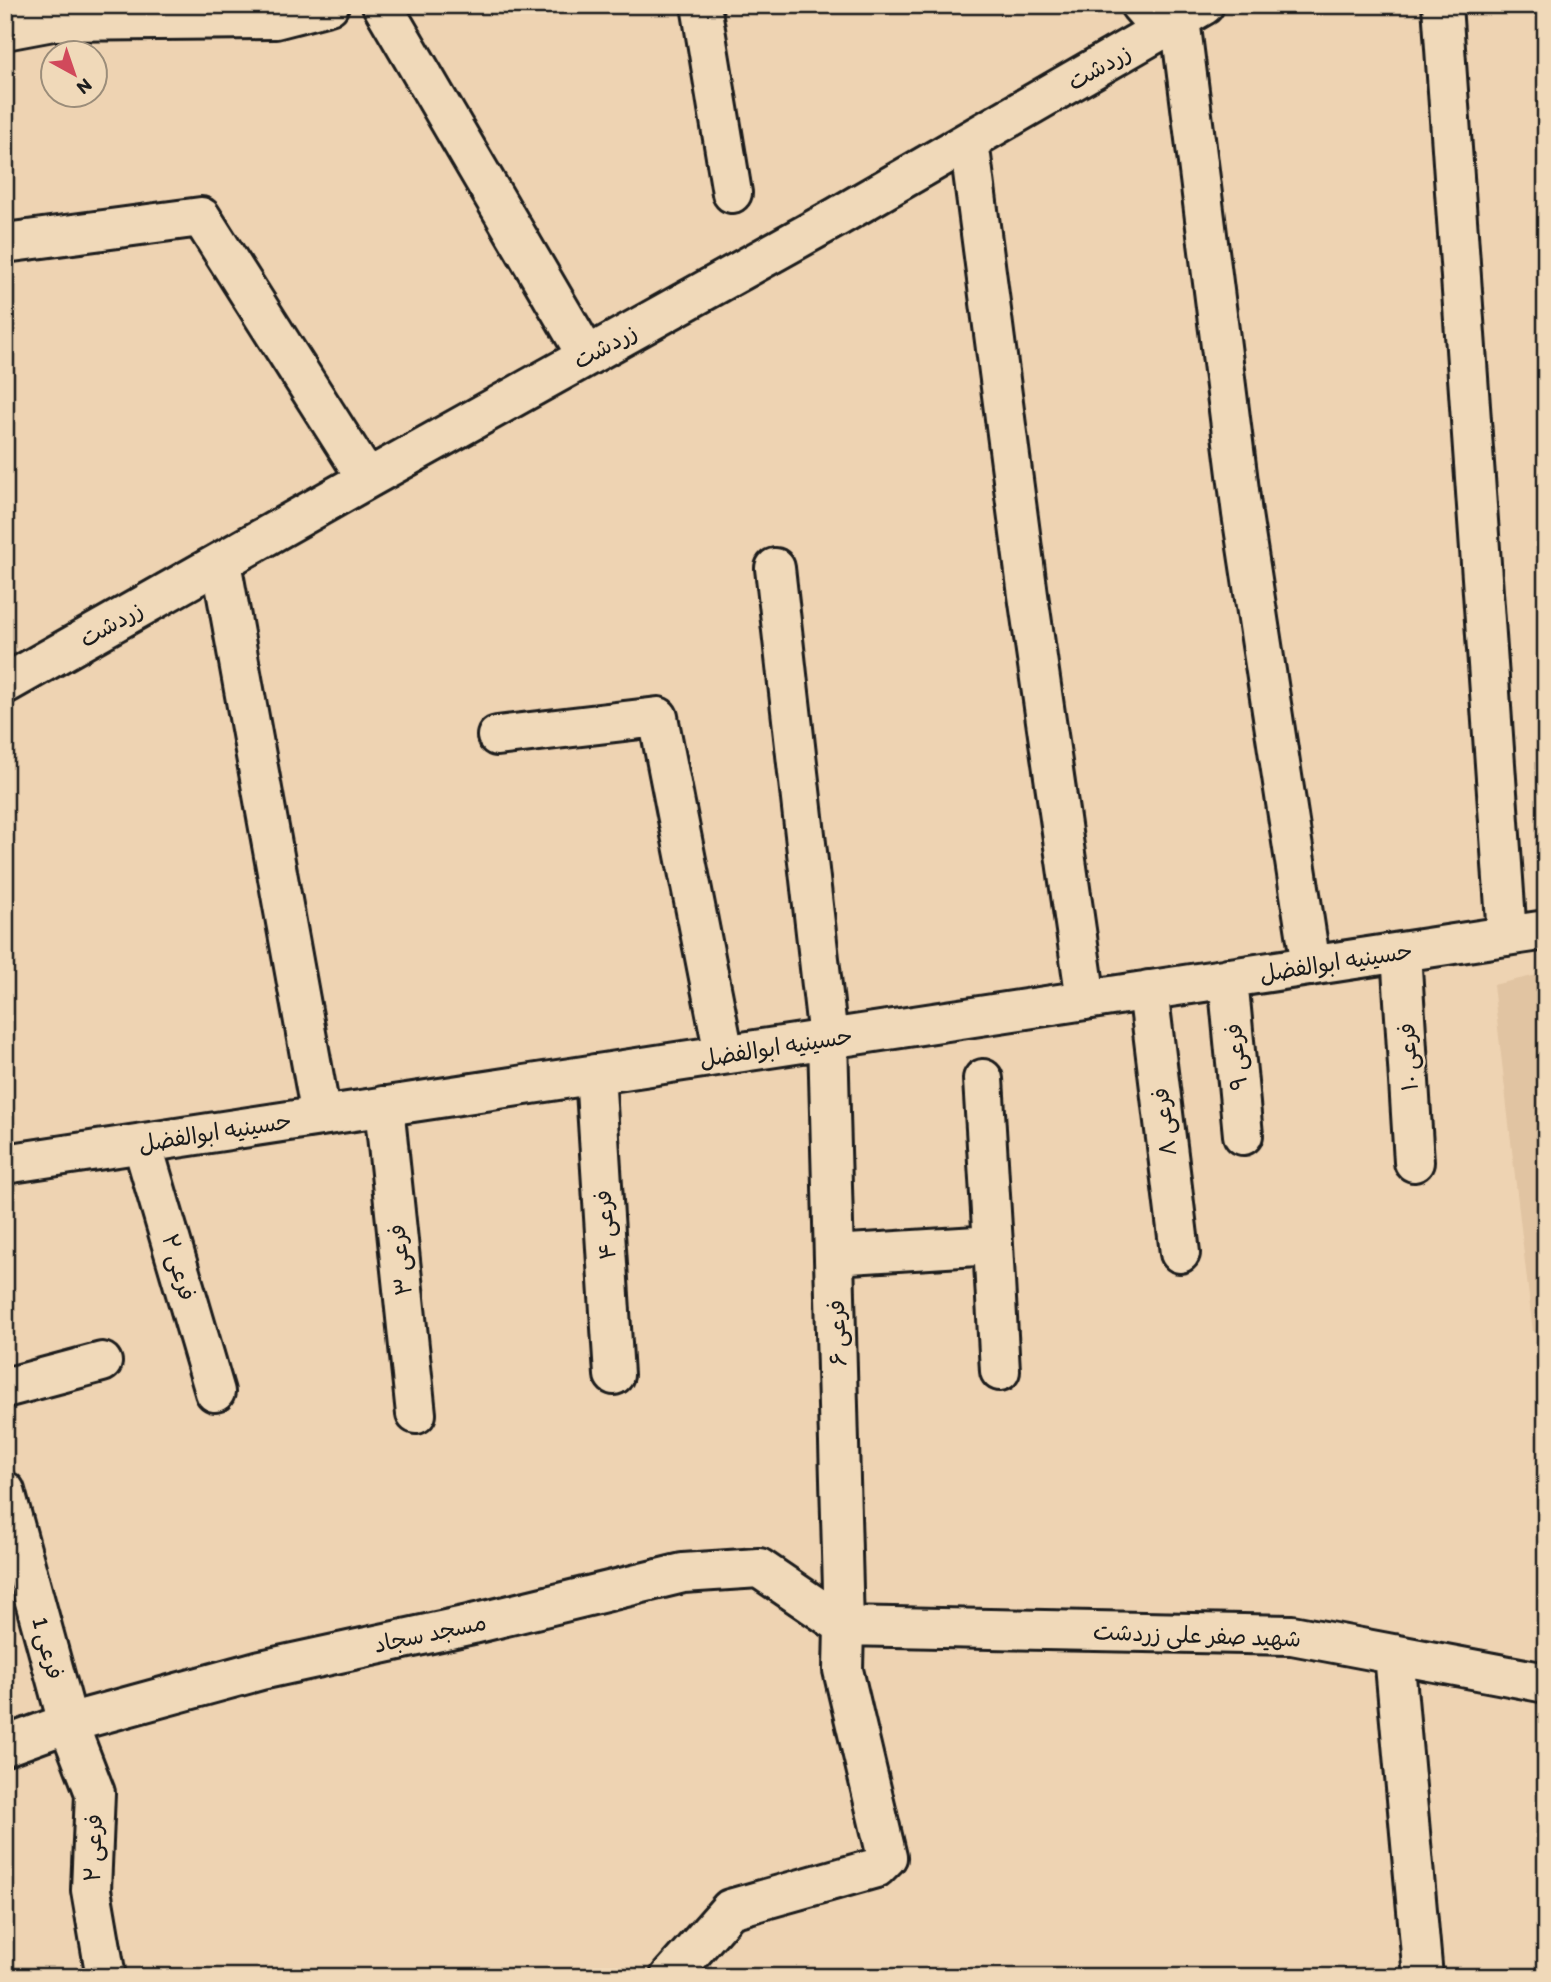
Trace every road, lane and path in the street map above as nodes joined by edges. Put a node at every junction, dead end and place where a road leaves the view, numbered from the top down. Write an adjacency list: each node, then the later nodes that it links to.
1 (329, 5): 6 (street)
2 (382, 5): 10 (street)
3 (701, 5): 8 (street)
4 (1442, 5): 17 (street)
5 (1172, 15): 7 (street, زردشت); 19 (street)
6 (5, 30)
7 (969, 141): 10 (street, زردشت); 22 (street)
8 (732, 193)
9 (5, 243): 11 (street)
10 (587, 356): 11 (street, زردشت)
11 (367, 479): 12 (street, زردشت)
12 (221, 562): 14 (street, زردشت); 28 (street)
13 (775, 568): 23 (street, فرعی ۶)
14 (5, 684)
15 (497, 736): 24 (street)
16 (1546, 930): 17 (street, حسینیه ابوالفضل)
17 (1507, 936): 18 (street, حسینیه ابوالفضل)
18 (1401, 952): 19 (street, حسینیه ابوالفضل); 31 (street, فرعی ۱۰)
19 (1311, 966): 20 (street, حسینیه ابوالفضل)
20 (1228, 978): 21 (street, حسینیه ابوالفضل); 29 (street, فرعی ۹)
21 (1148, 990): 22 (street, حسینیه ابوالفضل); 34 (street, فرعی ۸)
22 (1086, 1000): 23 (street, حسینیه ابوالفضل)
23 (828, 1039): 24 (street, حسینیه ابوالفضل); 35 (street, فرعی ۶)
24 (724, 1055): 25 (street, حسینیه ابوالفضل)
25 (595, 1074): 27 (street, حسینیه ابوالفضل); 38 (street, فرعی ۴)
26 (983, 1079): 33 (street)
27 (384, 1106): 28 (street, حسینیه ابوالفضل); 41 (street, فرعی ۳)
28 (321, 1116): 30 (street, حسینیه ابوالفضل)
29 (1243, 1135)
30 (142, 1143): 32 (street, حسینیه ابوالفضل); 40 (street, فرعی ۲)
31 (1414, 1162)
32 (5, 1164)
33 (993, 1245): 35 (street); 37 (street)
34 (1180, 1253)
35 (834, 1255): 43 (street, فرعی ۶)
36 (102, 1362): 39 (street)
37 (1000, 1371)
38 (614, 1375)
39 (5, 1388)
40 (215, 1392)
41 (416, 1415)
42 (5, 1491): 46 (street, فرعی 1)
43 (844, 1626): 44 (street, شهید صفر علی زردشت); 46 (street, مسجد سجاد); 49 (street, فرعی ۶)
44 (1394, 1654): 45 (street, شهید صفر علی زردشت); 50 (street)
45 (1546, 1683)
46 (68, 1723): 47 (street, مسجد سجاد); 48 (street, فرعی ۲)
47 (5, 1746)
48 (106, 1977)
49 (670, 1977)
50 (1423, 1977)

